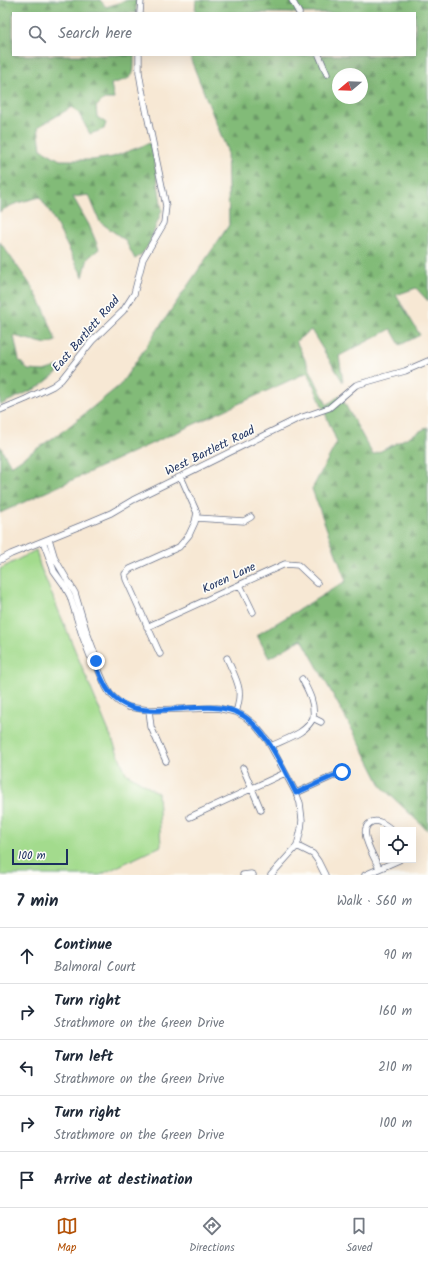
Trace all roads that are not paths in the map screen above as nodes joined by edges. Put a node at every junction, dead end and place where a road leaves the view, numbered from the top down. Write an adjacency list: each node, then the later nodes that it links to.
1 (140, 0): 3 (street)
2 (292, 0): 4 (street)
3 (140, 12)
4 (298, 12)
5 (139, 56): 9 (street, East Bartlett Road)
6 (319, 56): 7 (street)
7 (327, 74)
8 (428, 361): 10 (street, West Bartlett Road)
9 (0, 410)
10 (181, 478): 12 (street); 13 (street, West Bartlett Road)
11 (251, 517): 12 (street)
12 (196, 518): 18 (street)
13 (46, 540): 14 (street, West Bartlett Road); 24 (street)
14 (0, 560)
15 (317, 583): 16 (street, Koren Lane)
16 (240, 585): 17 (street); 18 (street, Koren Lane)
17 (253, 612)
18 (147, 628): 19 (street)
19 (160, 654)
20 (227, 658): 23 (street)
21 (302, 680): 26 (street)
22 (248, 689): 23 (street)
23 (240, 690): 25 (street)
24 (149, 710): 25 (street); 29 (street)
25 (236, 712): 28 (street)
26 (313, 718): 27 (street); 28 (street)
27 (321, 722)
28 (271, 746): 32 (street)
29 (166, 761)
30 (243, 768): 33 (street)
31 (342, 772): 34 (street)
32 (285, 773): 33 (street); 34 (street)
33 (252, 788): 35 (street); 36 (street)
34 (296, 793): 38 (street)
35 (261, 810)
36 (190, 817)
37 (388, 827): 40 (street)
38 (297, 846): 43 (street); 44 (street)
39 (392, 863): 40 (street)
40 (379, 868): 45 (street)
41 (243, 875): 42 (street)
42 (253, 875)
43 (271, 875)
44 (325, 875)
45 (365, 875)

